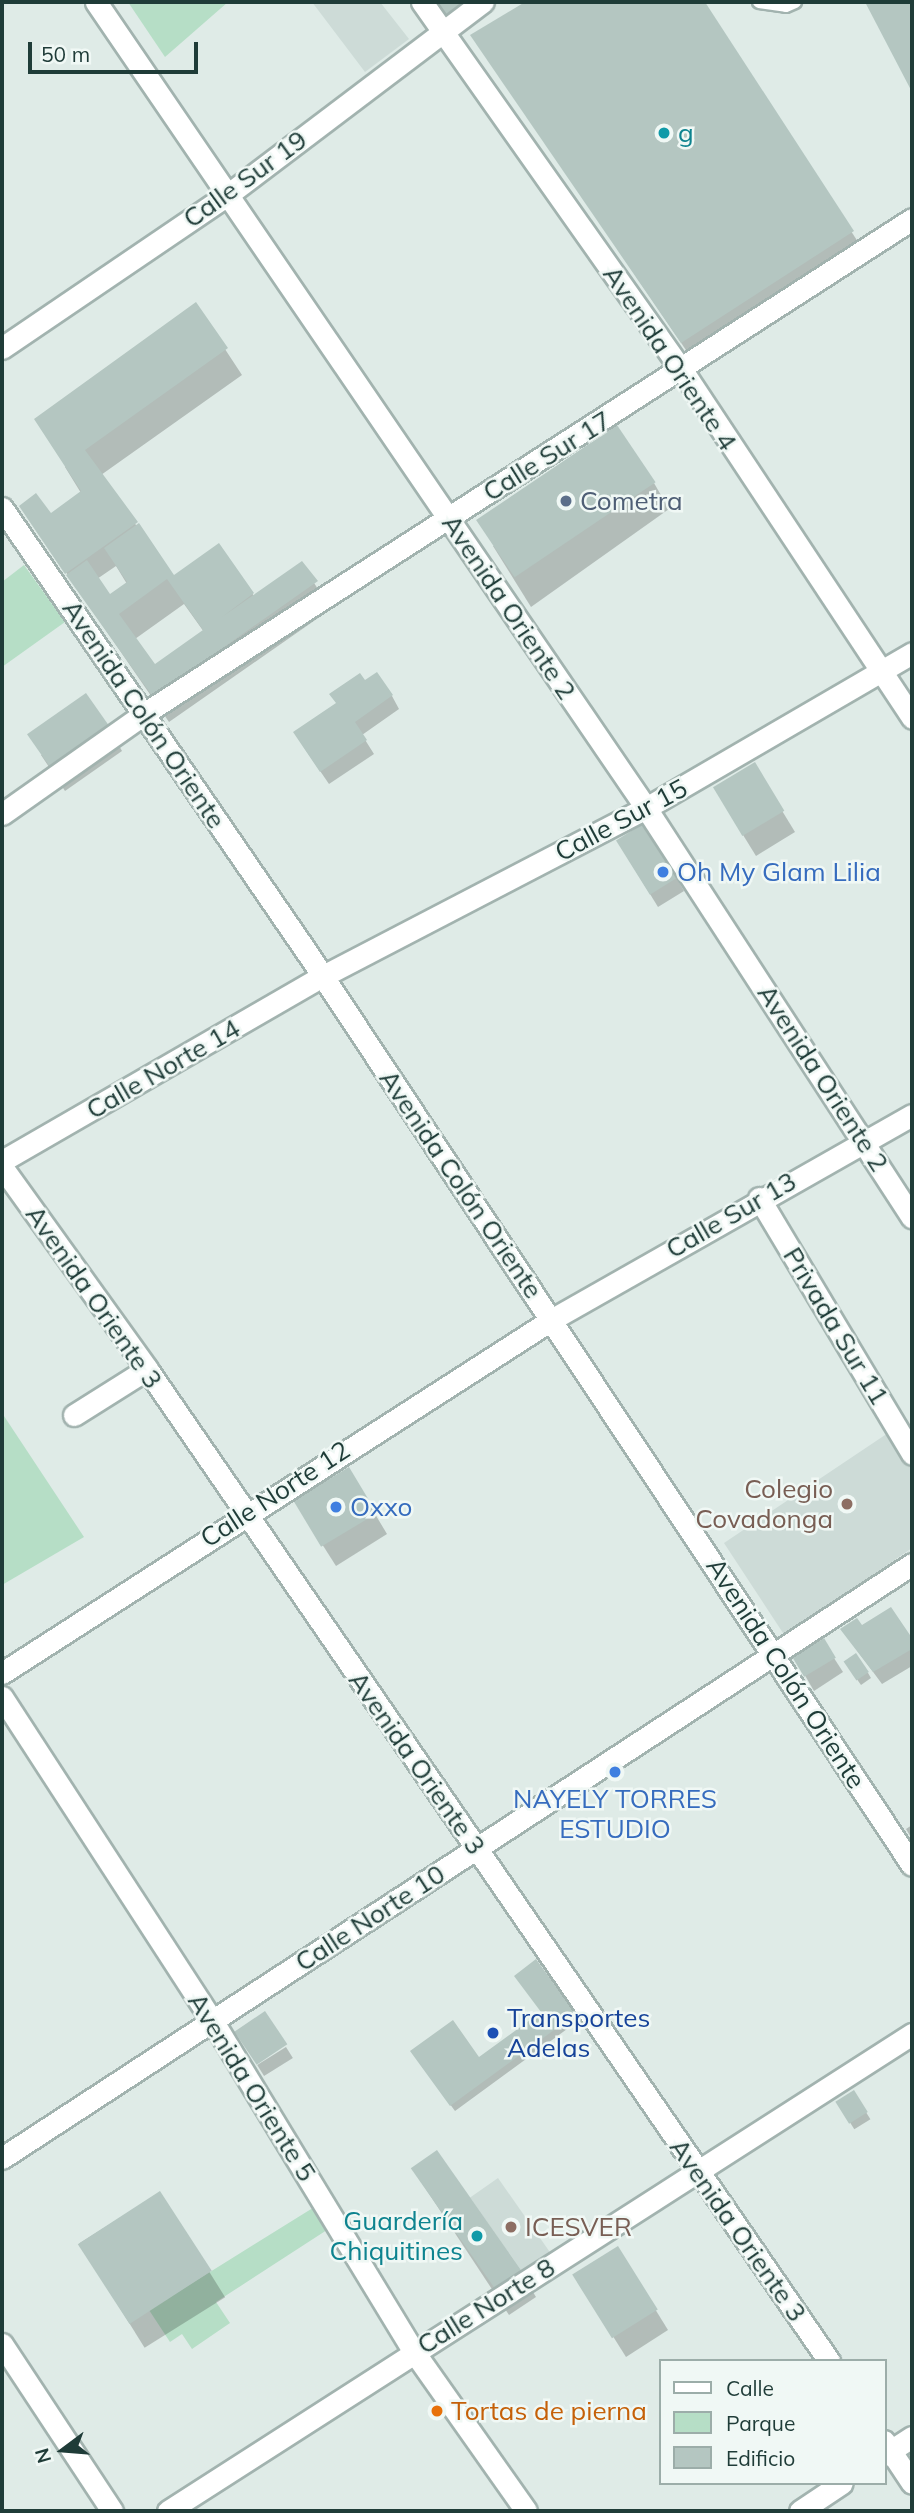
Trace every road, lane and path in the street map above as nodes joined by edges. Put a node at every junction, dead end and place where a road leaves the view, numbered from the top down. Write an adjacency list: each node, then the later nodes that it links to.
1 (96, 2): 7 (street, Avenida Oriente 2)
2 (422, 2): 6 (street, Avenida Oriente 4)
3 (483, 2): 6 (street, Calle Sur 19)
4 (759, 2): 5 (lane)
5 (795, 2)
6 (443, 32): 7 (street, Calle Sur 19); 10 (street, Avenida Oriente 4)
7 (230, 193): 9 (street, Calle Sur 19); 12 (street, Avenida Oriente 2)
8 (912, 219): 10 (street, Calle Sur 17)
9 (2, 348)
10 (682, 370): 12 (street, Calle Sur 17); 14 (street, Avenida Oriente 4)
11 (2, 508): 15 (street, Avenida Colón Oriente)
12 (449, 518): 15 (street, Calle Sur 17); 17 (street, Avenida Oriente 2)
13 (912, 653): 14 (street, Calle Sur 15)
14 (880, 671): 16 (street, Avenida Oriente 4); 17 (street, Calle Sur 15)
15 (145, 713): 18 (street, Calle Sur 17); 19 (street, Avenida Colón Oriente)
16 (912, 718)
17 (646, 808): 19 (street, Calle Sur 15); 21 (street, Avenida Oriente 2)
18 (2, 814)
19 (323, 976): 22 (street, Calle Norte 14); 26 (street, Avenida Colón Oriente)
20 (912, 1115): 21 (street, Calle Sur 13)
21 (864, 1139): 24 (street, Calle Sur 13); 25 (street, Avenida Oriente 2)
22 (2, 1161)
23 (2, 1167): 27 (street, Avenida Oriente 3)
24 (759, 1198): 26 (street, Calle Sur 13); 29 (street, Privada Sur 11)
25 (912, 1217)
26 (551, 1320): 30 (street, Calle Norte 12); 32 (street, Avenida Colón Oriente)
27 (147, 1369): 28 (street); 30 (street, Avenida Oriente 3)
28 (74, 1415)
29 (912, 1454)
30 (244, 1514): 33 (street, Calle Norte 12); 35 (street, Avenida Oriente 3)
31 (912, 1564): 32 (street, Calle Norte 10)
32 (774, 1654): 35 (street, Calle Norte 10); 36 (street, Avenida Colón Oriente)
33 (2, 1672)
34 (2, 1697): 37 (street, Avenida Oriente 5)
35 (477, 1849): 37 (street, Calle Norte 10); 40 (street, Avenida Oriente 3)
36 (912, 1865)
37 (212, 2020): 39 (street, Calle Norte 10); 42 (street, Avenida Oriente 5)
38 (912, 2034): 40 (street, Calle Norte 8)
39 (2, 2158)
40 (697, 2172): 42 (street, Calle Norte 8); 43 (street, Avenida Oriente 3)
41 (2, 2344): 48 (street)
42 (414, 2352): 49 (street, Calle Norte 8); 50 (street, Avenida Oriente 5)
43 (828, 2359)
44 (912, 2437): 45 (street)
45 (887, 2449): 46 (street)
46 (912, 2483)
47 (839, 2485): 51 (street)
48 (112, 2511)
49 (168, 2511)
50 (526, 2511)
51 (800, 2511)

